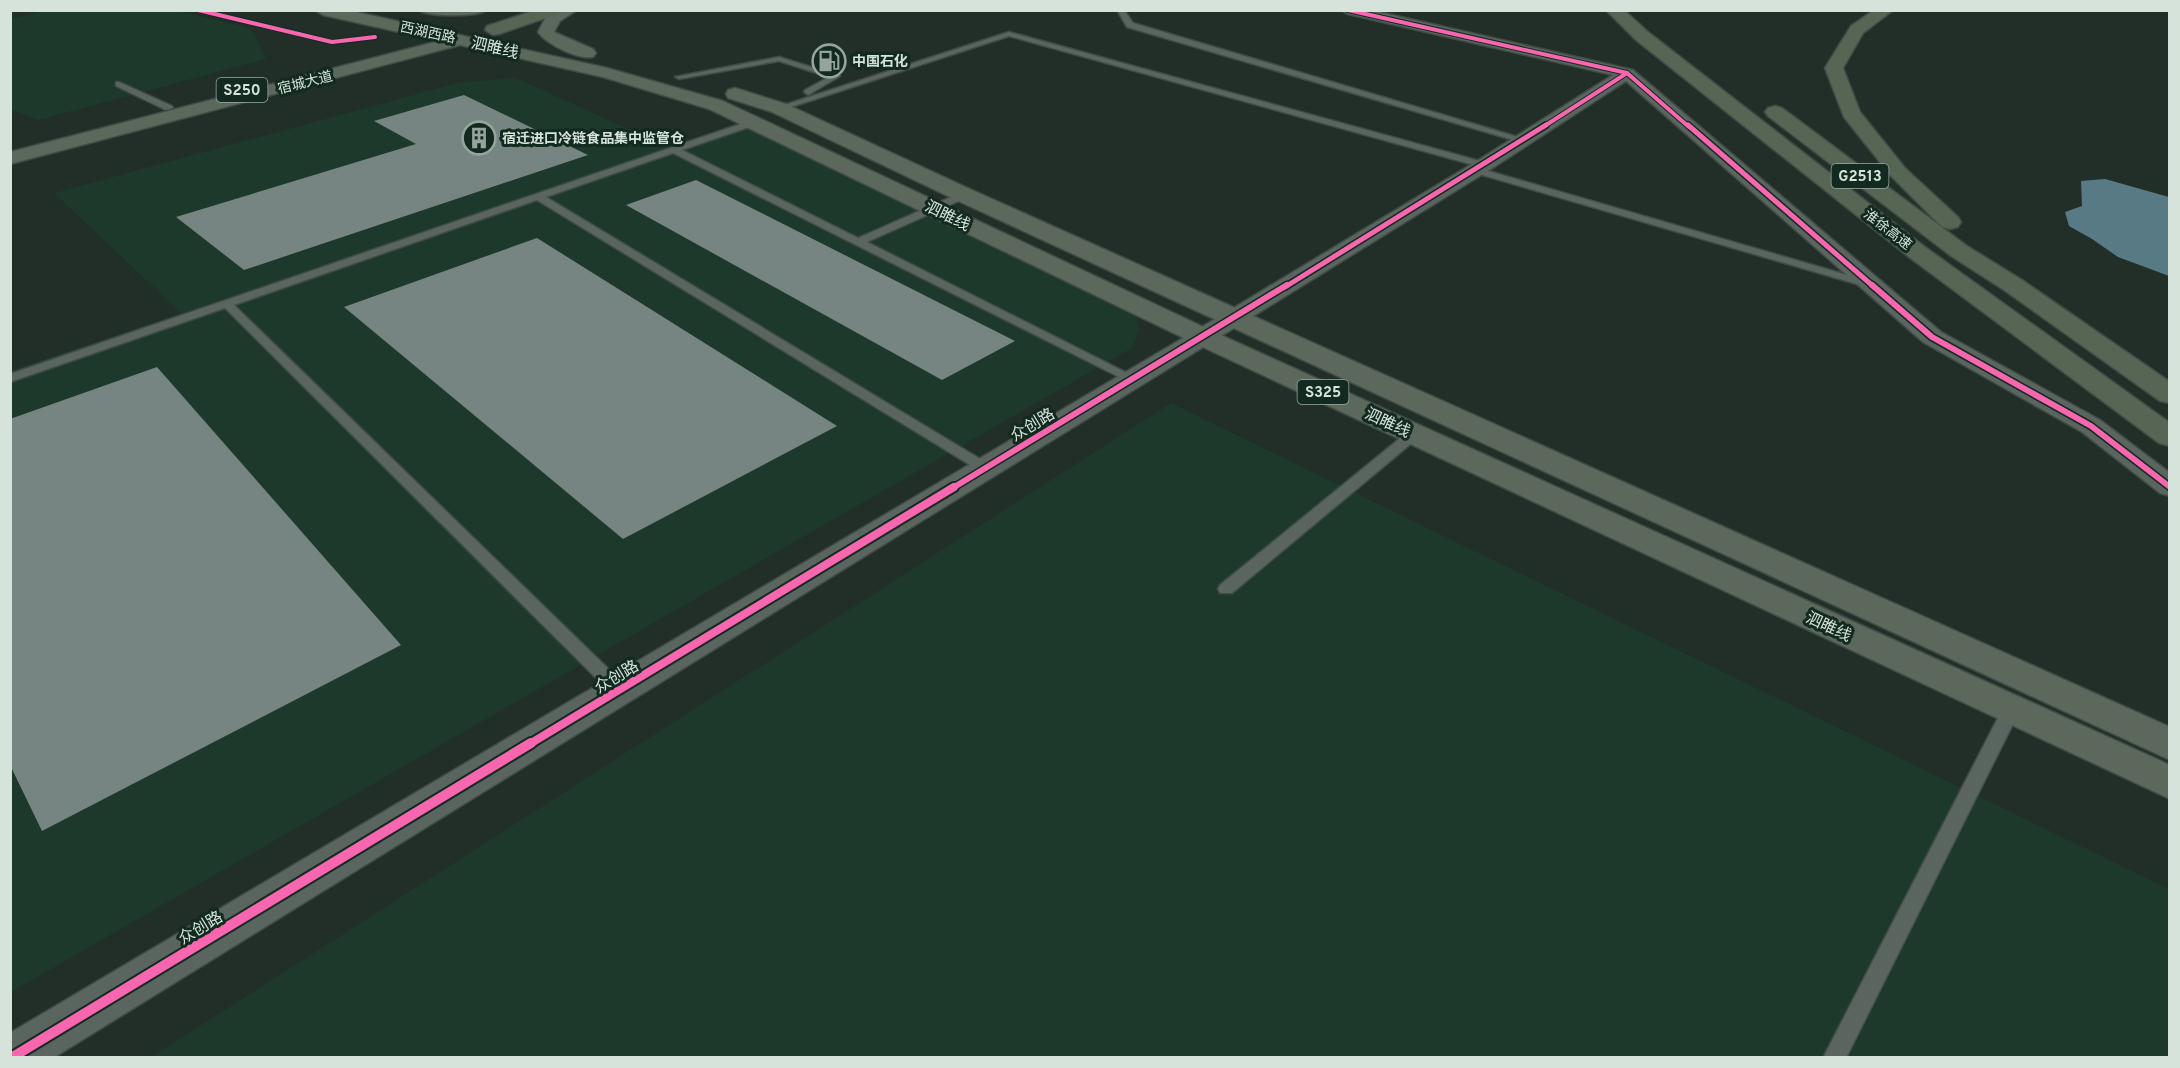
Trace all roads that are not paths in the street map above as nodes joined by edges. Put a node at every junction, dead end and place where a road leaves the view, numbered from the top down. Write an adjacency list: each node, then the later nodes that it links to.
1 (521, 10): 12 (highway)
2 (554, 10): 12 (highway)
3 (569, 10): 14 (main road)
4 (1120, 10): 24 (lane)
5 (1348, 10): 17 (street)
6 (1596, 10): 13 (highway)
7 (1614, 10): 13 (highway, 淮徐高速 / G2513)
8 (1643, 10): 16 (highway)
9 (1885, 10): 33 (highway)
10 (331, 12): 12 (main road, 西湖西路 / S325); 19 (main road)
11 (419, 12): 12 (main road, 西湖西路 / S325)
12 (469, 28): 14 (main road, 泗睢线 / S325); 15 (main road, 泗睢线 / S325); 19 (main road, 宿城大道 / S250)
13 (1642, 36): 42 (highway, 淮徐高速 / G2513)
14 (587, 52): 18 (main road, 泗睢线 / S325)
15 (551, 60): 19 (main road); 23 (main road, 泗睢线 / S325)
16 (1711, 64)
17 (1627, 73): 24 (street, 众创路); 34 (street)
18 (679, 77): 23 (main road, 泗睢线 / S325); 23 (lane)
19 (290, 82): 22 (main road, 宿城大道 / S250); 27 (main road, 宿城大道 / S250)
20 (119, 84): 22 (lane)
21 (1759, 100): 33 (highway, 淮徐高速 / G2513)
22 (169, 108): 25 (main road, 宿城大道 / S250)
23 (767, 115): 26 (lane); 28 (lane); 29 (main road, 泗睢线 / S325); 31 (main road, 泗睢线 / S325)
24 (1523, 140): 28 (street, 众创路)
25 (10, 148)
26 (674, 150): 30 (lane); 32 (lane)
27 (10, 158)
28 (1480, 168): 34 (lane); 36 (street, 众创路)
29 (964, 195): 31 (lane); 36 (main road, 泗睢线 / S325)
30 (539, 196): 35 (lane); 43 (lane)
31 (934, 208): 32 (lane); 37 (main road, 泗睢线 / S325)
32 (858, 242): 39 (lane)
33 (2013, 285): 40 (highway, 淮徐高速 / G2513)
34 (1873, 286): 44 (street)
35 (226, 304): 38 (lane); 46 (lane)
36 (1235, 317): 37 (street, 众创路); 48 (main road, 泗睢线 / S325)
37 (1203, 337): 39 (street, 众创路); 41 (main road, 泗睢线 / S325)
38 (10, 378)
39 (1133, 379): 43 (street, 众创路)
40 (2169, 395)
41 (1413, 434): 45 (lane); 47 (main road, 泗睢线 / S325)
42 (2169, 437)
43 (985, 468): 46 (street, 众创路)
44 (2169, 487)
45 (1226, 589)
46 (619, 690): 50 (street, 众创路)
47 (2011, 710): 49 (main road, 泗睢线 / S325); 51 (lane)
48 (2169, 745)
49 (2169, 783)
50 (11, 1058)
51 (1834, 1058)

